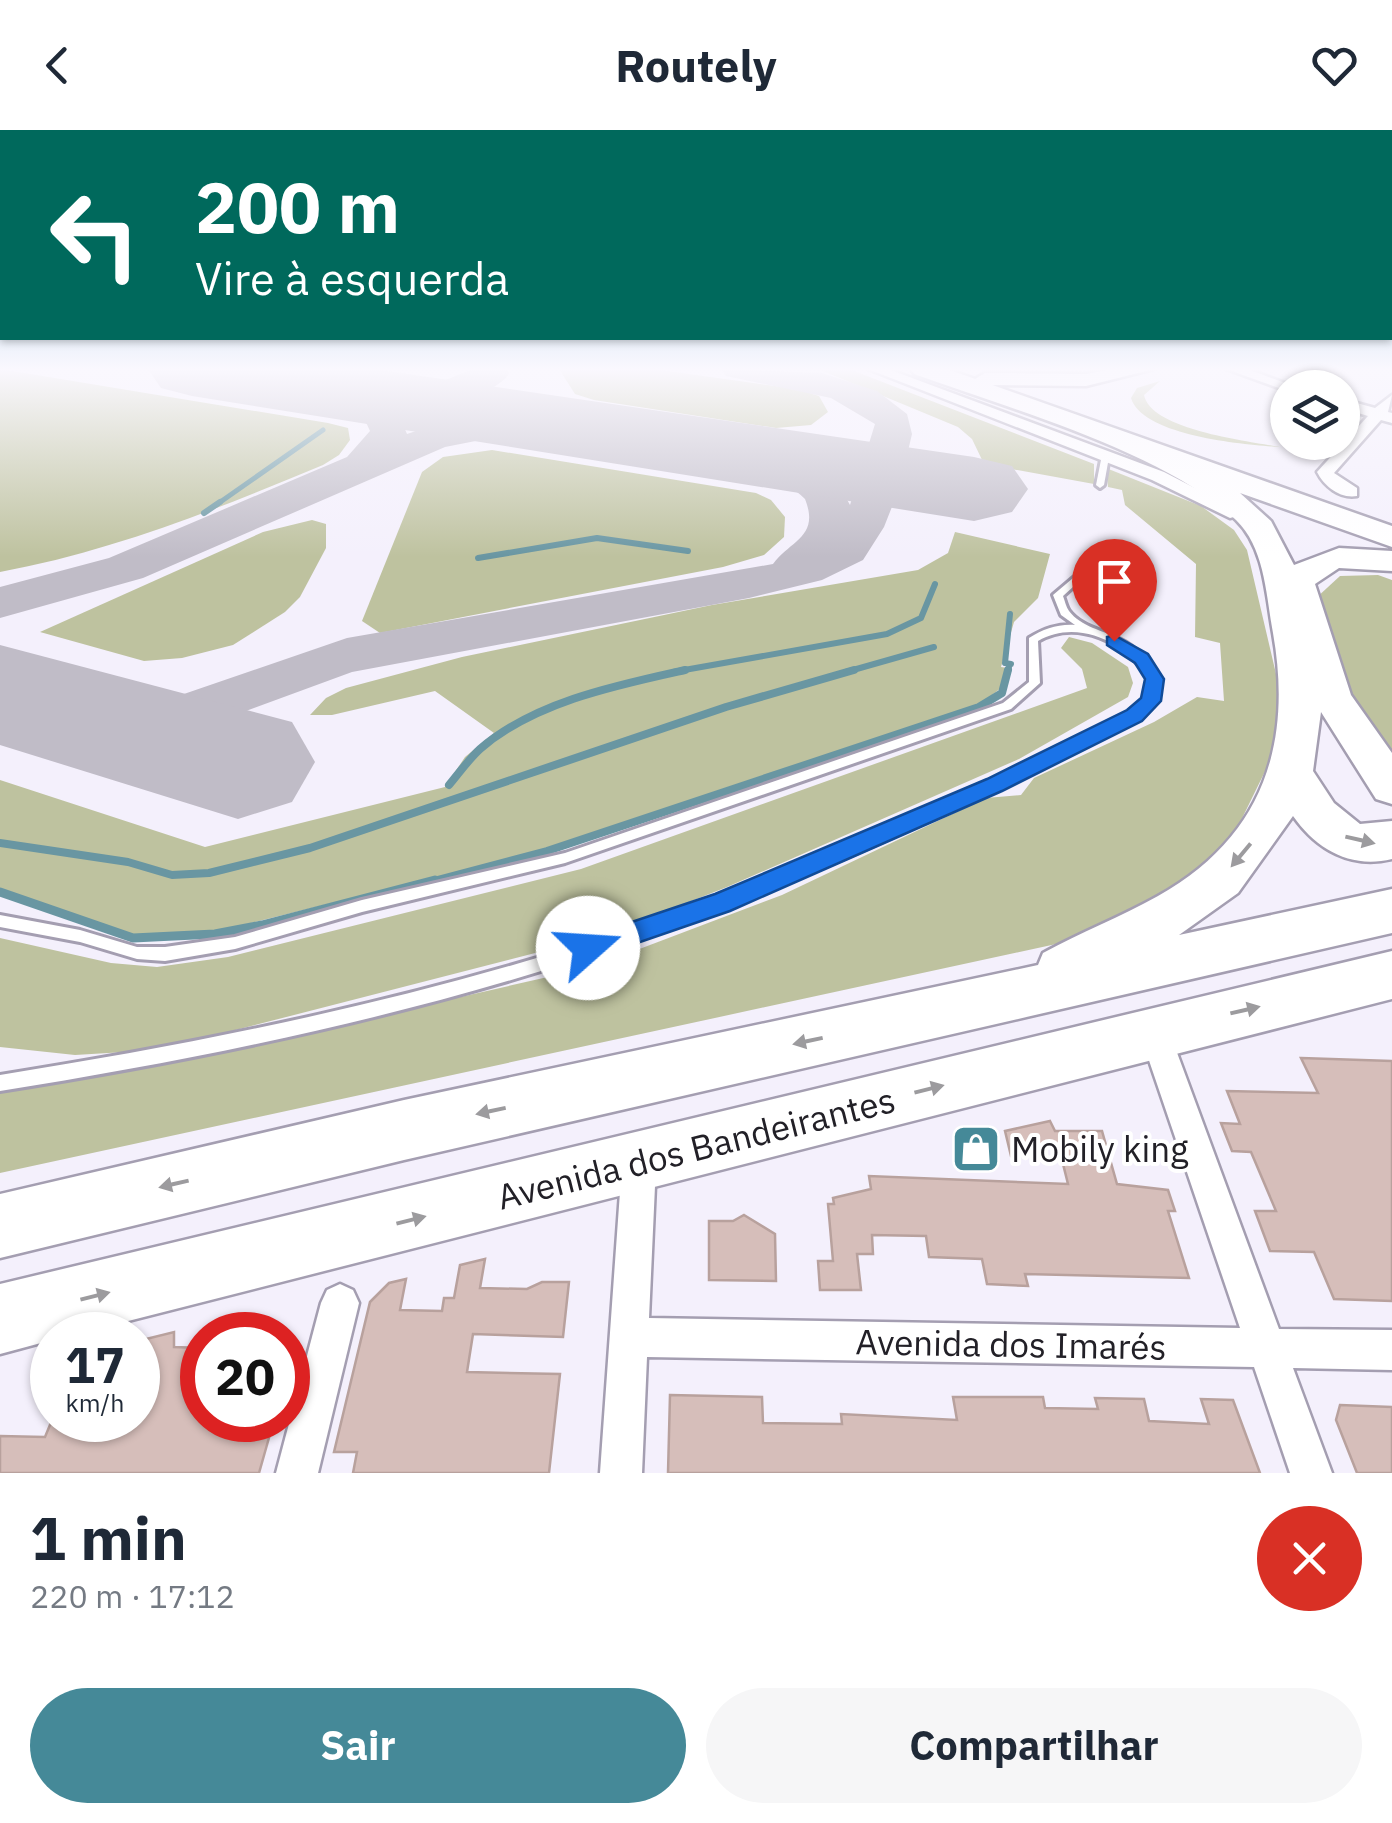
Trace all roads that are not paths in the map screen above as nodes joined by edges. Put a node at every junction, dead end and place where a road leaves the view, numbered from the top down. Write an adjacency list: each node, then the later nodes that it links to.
1 (1061, 432): 5 (street)
2 (1072, 432): 5 (highway)
3 (1132, 432): 7 (highway)
4 (1368, 432): 7 (street)
5 (1118, 451): 6 (lane); 7 (highway); 9 (highway)
6 (1100, 485)
7 (1377, 517)
8 (1392, 561): 9 (highway)
9 (1293, 562): 11 (highway); 13 (highway); 14 (highway)
10 (1092, 565): 12 (lane)
11 (1392, 572)
12 (1089, 631): 18 (lane); 22 (lane)
13 (1378, 759): 15 (highway)
14 (1292, 772): 16 (highway, one-way to 16); 20 (highway, one-way to 20)
15 (1392, 787)
16 (1392, 840)
17 (1392, 911): 20 (highway)
18 (0, 921)
19 (1392, 974): 21 (highway, Avenida dos Bandeirantes, one-way to 19)
20 (1040, 990): 24 (highway, one-way to 24)
21 (1154, 1032): 23 (highway, Avenida dos Bandeirantes, one-way to 21); 28 (street)
22 (0, 1083)
23 (639, 1164): 26 (highway, Avenida dos Bandeirantes, one-way to 23); 27 (street)
24 (0, 1226)
25 (340, 1303): 30 (street)
26 (0, 1319)
27 (630, 1338): 28 (street, Avenida dos Imarés); 31 (street)
28 (1265, 1347): 29 (street, Avenida dos Imarés); 32 (street)
29 (1392, 1350)
30 (297, 1473)
31 (622, 1473)
32 (1311, 1473)

